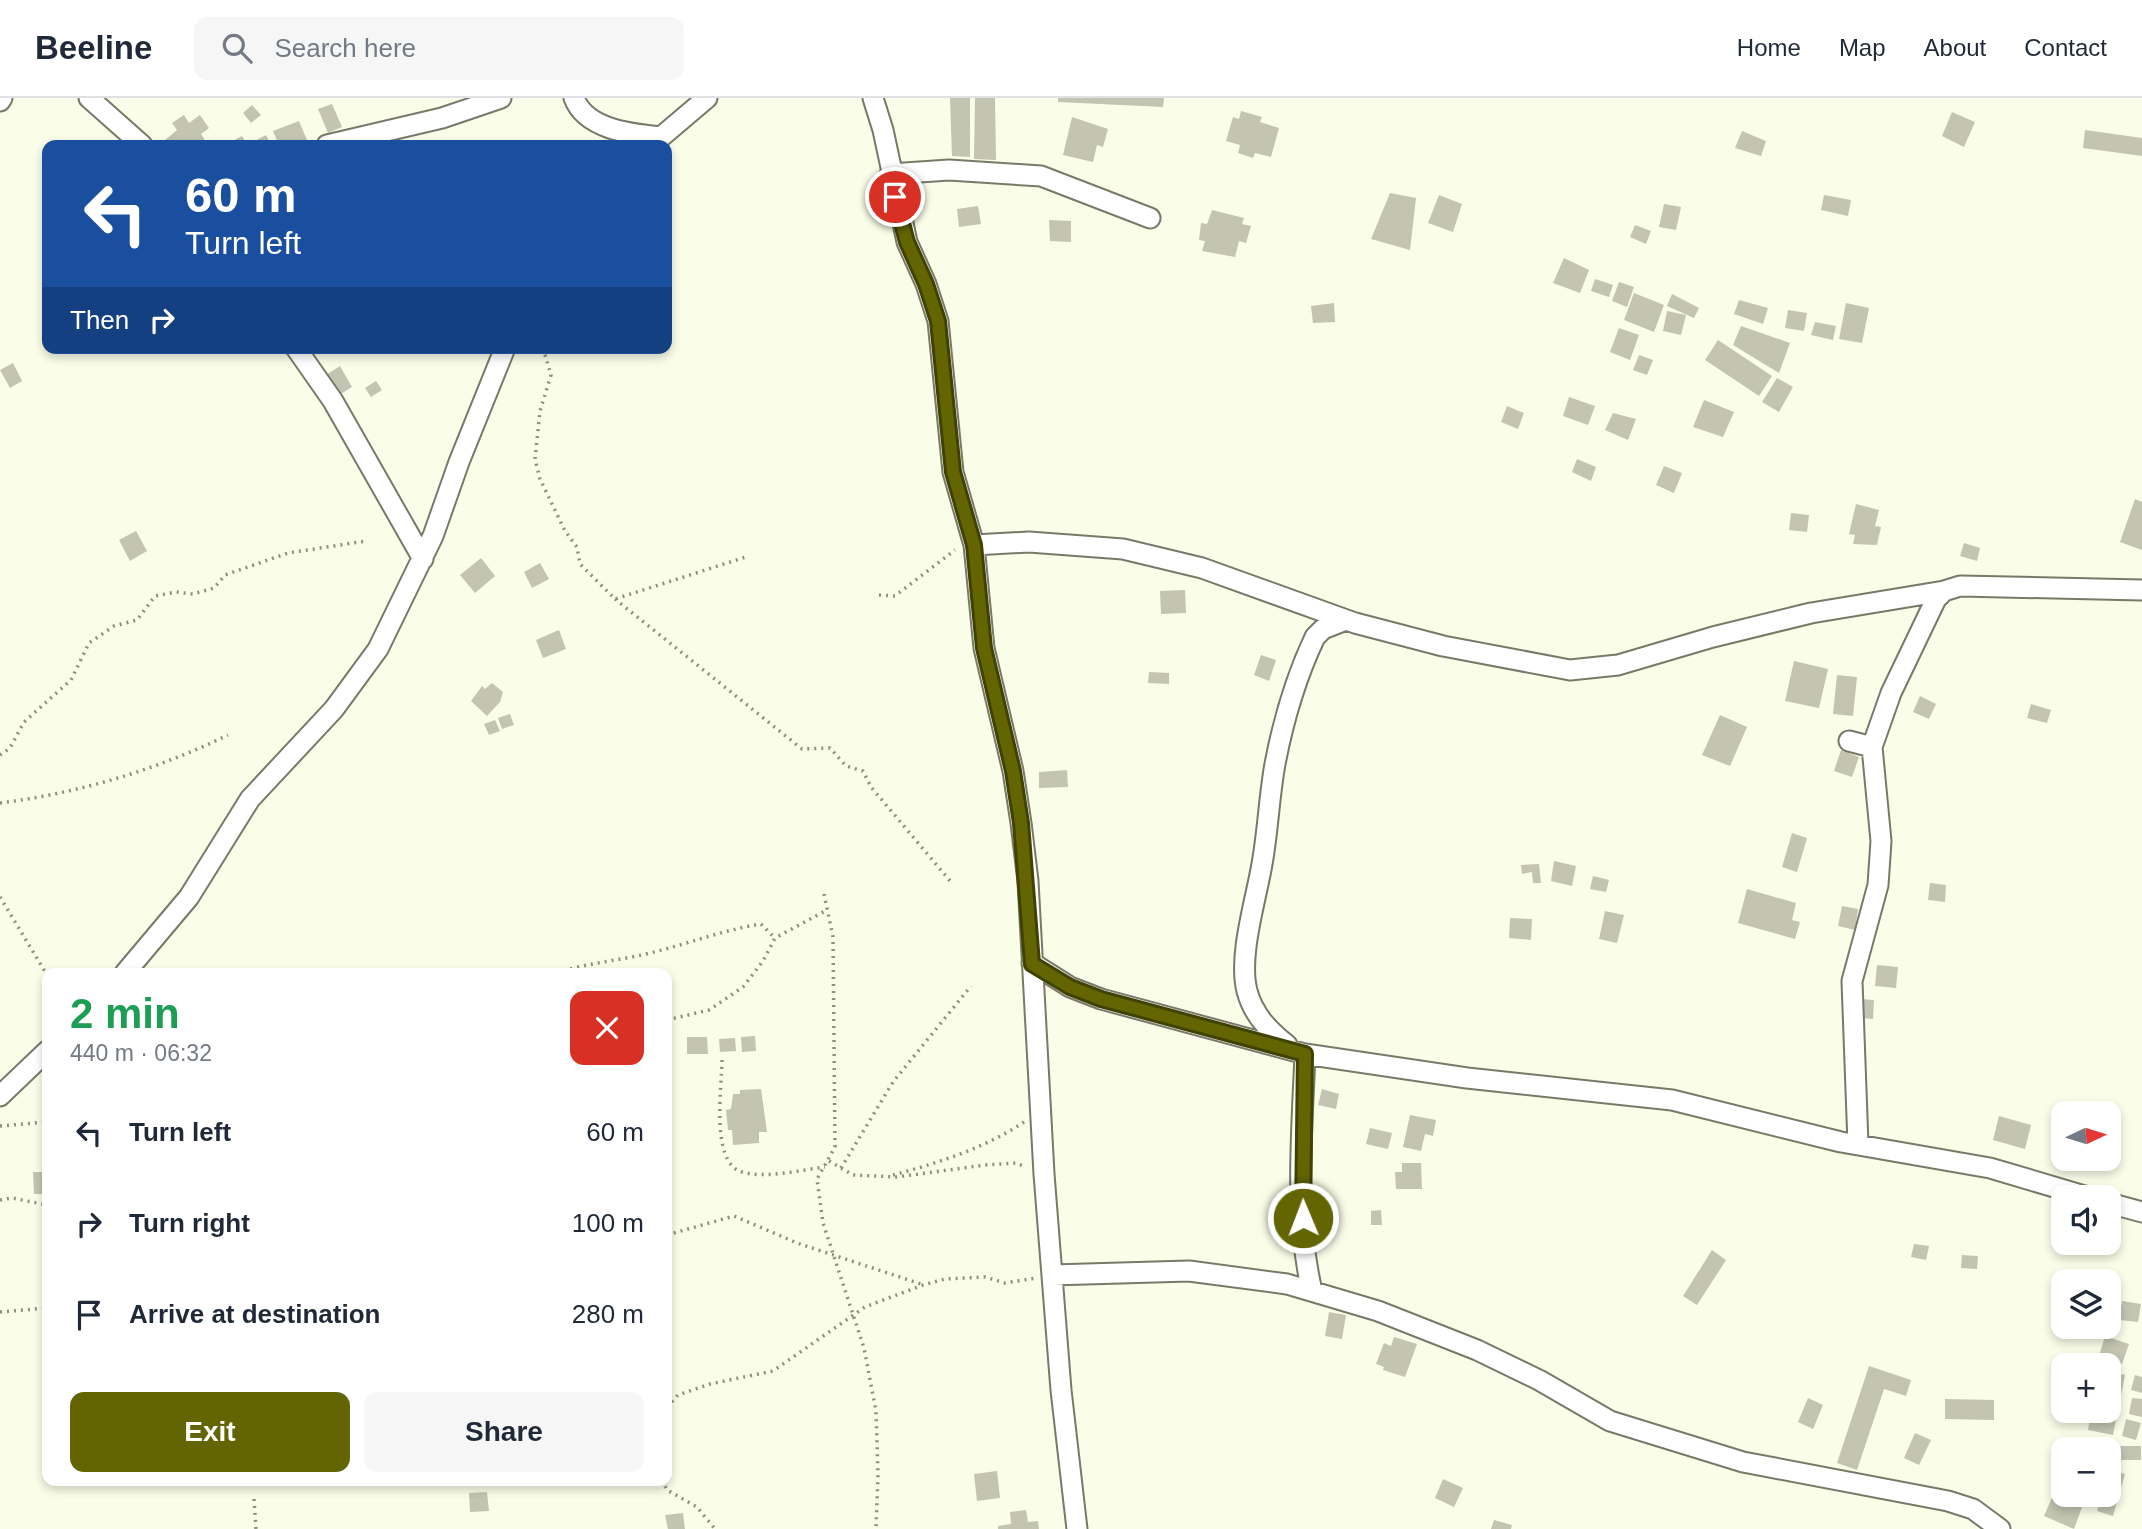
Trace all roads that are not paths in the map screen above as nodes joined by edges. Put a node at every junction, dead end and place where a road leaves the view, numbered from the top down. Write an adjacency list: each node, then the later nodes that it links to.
1 (89, 98): 6 (street)
2 (501, 98): 7 (street)
3 (574, 98): 8 (street)
4 (708, 98): 9 (street)
5 (873, 98): 10 (street)
6 (136, 140)
7 (348, 140)
8 (655, 140)
9 (660, 140)
10 (890, 174): 11 (street); 14 (street)
11 (1150, 218)
12 (300, 354): 15 (street)
13 (503, 354): 15 (street)
14 (974, 545): 18 (street); 21 (street)
15 (424, 559): 22 (street)
16 (1944, 590): 17 (street); 18 (street); 20 (street)
17 (2142, 590)
18 (1346, 620): 23 (street)
19 (1849, 741): 20 (street)
20 (1871, 747): 26 (street)
21 (1032, 964): 23 (street); 30 (street)
22 (129, 968)
23 (1298, 1051): 26 (street); 31 (street)
24 (42, 1056): 25 (street)
25 (0, 1096)
26 (1858, 1144): 27 (street)
27 (2051, 1187)
28 (2121, 1206): 29 (street)
29 (2142, 1212)
30 (1052, 1275): 31 (street); 32 (street)
31 (1312, 1291): 33 (street)
32 (1077, 1529)
33 (2000, 1529)

